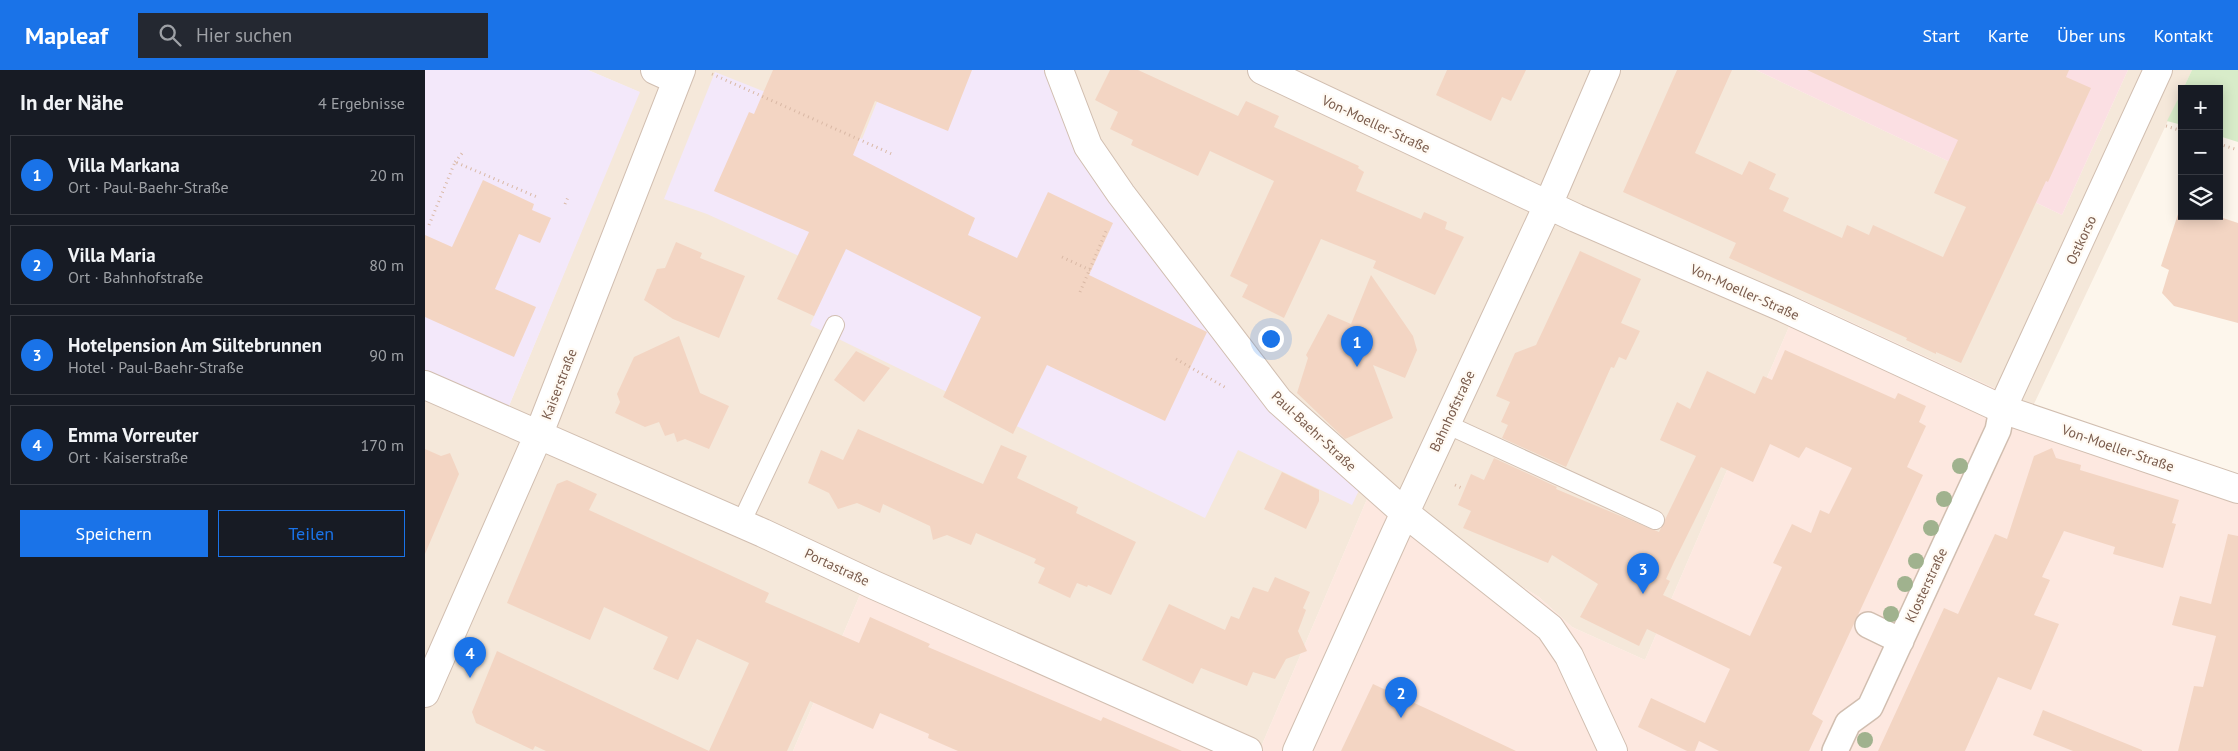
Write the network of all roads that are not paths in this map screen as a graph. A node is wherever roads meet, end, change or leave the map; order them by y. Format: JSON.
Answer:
{"nodes":[{"id":1,"x":1059,"y":70,"type":"edge"},
{"id":2,"x":1262,"y":70,"type":"edge"},
{"id":3,"x":1606,"y":70,"type":"edge"},
{"id":4,"x":2158,"y":70,"type":"edge"},
{"id":5,"x":671,"y":73,"type":"edge"},
{"id":6,"x":1548,"y":205,"type":"junction"},
{"id":7,"x":835,"y":325,"type":"dead end"},
{"id":8,"x":425,"y":385,"type":"edge"},
{"id":9,"x":2002,"y":409,"type":"junction"},
{"id":10,"x":1446,"y":424,"type":"junction"},
{"id":11,"x":539,"y":436,"type":"junction"},
{"id":12,"x":2238,"y":489,"type":"edge"},
{"id":13,"x":1405,"y":513,"type":"junction"},
{"id":14,"x":1655,"y":520,"type":"dead end"},
{"id":15,"x":741,"y":523,"type":"junction"},
{"id":16,"x":1868,"y":625,"type":"dead end"},
{"id":17,"x":1901,"y":641,"type":"junction"},
{"id":18,"x":425,"y":693,"type":"edge"},
{"id":19,"x":1248,"y":751,"type":"edge"},
{"id":20,"x":1297,"y":751,"type":"edge"},
{"id":21,"x":1613,"y":751,"type":"edge"},
{"id":22,"x":1835,"y":751,"type":"edge"}],
"edges":[{"from":1,"to":13,"type":"street","name":"Paul-Baehr-Straße"},
{"from":2,"to":6,"type":"street","name":"Von-Moeller-Straße"},
{"from":3,"to":6,"type":"street","name":"Bahnhofstraße"},
{"from":4,"to":9,"type":"street","name":"Ostkorso"},
{"from":5,"to":11,"type":"street","name":"Kaiserstraße"},
{"from":6,"to":9,"type":"street","name":"Von-Moeller-Straße"},
{"from":6,"to":10,"type":"street","name":"Bahnhofstraße"},
{"from":7,"to":15,"type":"lane"},
{"from":8,"to":11,"type":"street","name":"Portastraße"},
{"from":9,"to":12,"type":"street","name":"Von-Moeller-Straße"},
{"from":9,"to":17,"type":"street","name":"Klosterstraße"},
{"from":10,"to":13,"type":"street","name":"Bahnhofstraße"},
{"from":10,"to":14,"type":"lane"},
{"from":11,"to":15,"type":"street","name":"Portastraße"},
{"from":11,"to":18,"type":"street","name":"Kaiserstraße"},
{"from":13,"to":20,"type":"street","name":"Bahnhofstraße"},
{"from":13,"to":21,"type":"street","name":"Paul-Baehr-Straße"},
{"from":15,"to":19,"type":"street","name":"Portastraße"},
{"from":16,"to":17,"type":"street"},
{"from":17,"to":22,"type":"street","name":"Klosterstraße"}]}
